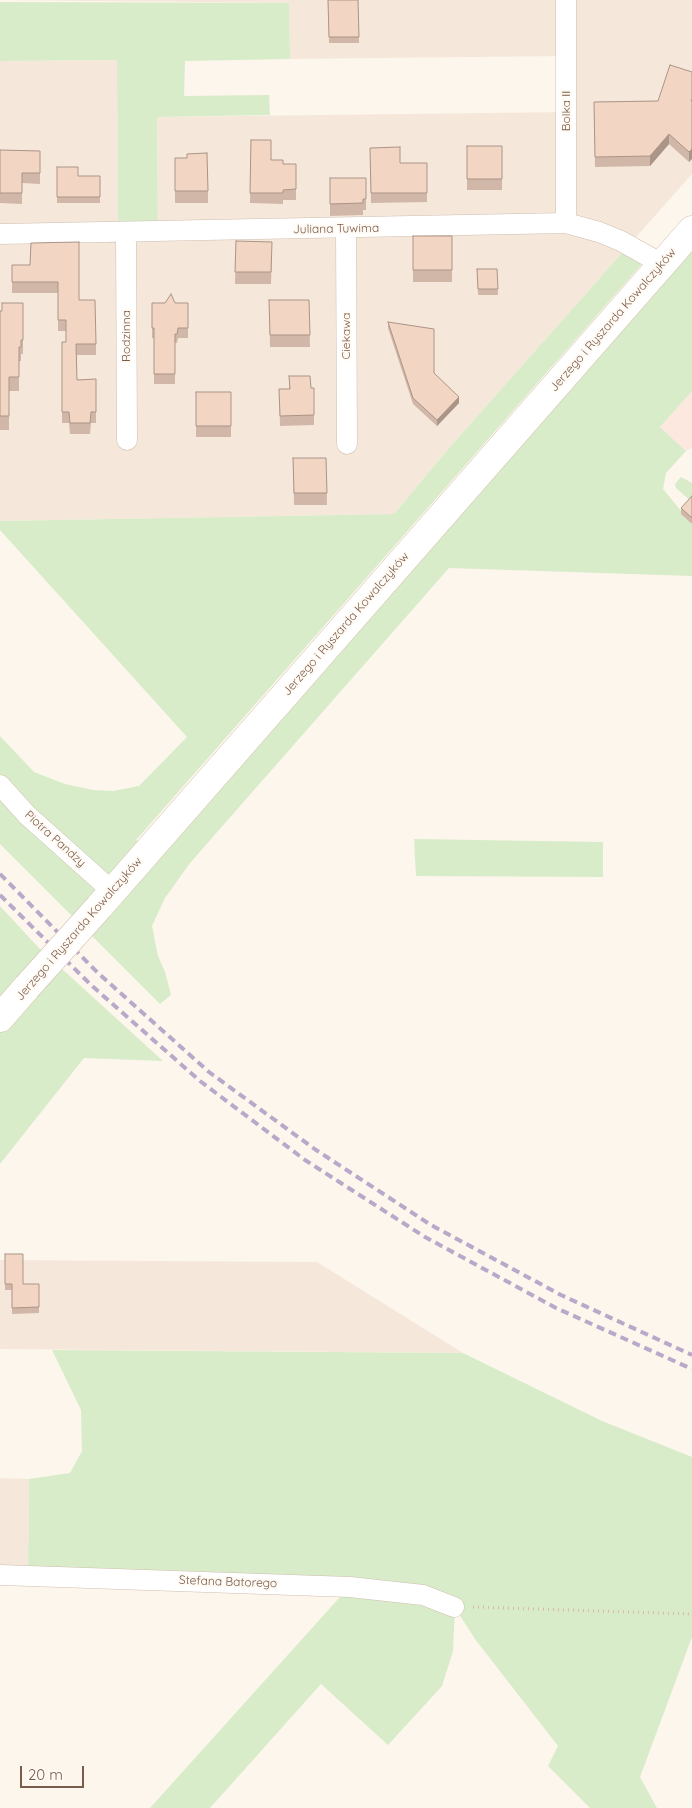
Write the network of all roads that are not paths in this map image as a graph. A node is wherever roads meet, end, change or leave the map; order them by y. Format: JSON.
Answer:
{"nodes":[{"id":1,"x":566,"y":0,"type":"edge"},
{"id":2,"x":566,"y":223,"type":"junction"},
{"id":3,"x":346,"y":228,"type":"junction"},
{"id":4,"x":692,"y":230,"type":"edge"},
{"id":5,"x":126,"y":233,"type":"junction"},
{"id":6,"x":0,"y":234,"type":"edge"},
{"id":7,"x":662,"y":264,"type":"junction"},
{"id":8,"x":127,"y":440,"type":"dead end"},
{"id":9,"x":347,"y":444,"type":"dead end"},
{"id":10,"x":0,"y":785,"type":"edge"},
{"id":11,"x":106,"y":899,"type":"junction"},
{"id":12,"x":0,"y":1018,"type":"edge"},
{"id":13,"x":0,"y":1575,"type":"edge"},
{"id":14,"x":454,"y":1607,"type":"road end"}],
"edges":[{"from":1,"to":2,"type":"street","name":"Bolka II"},
{"from":2,"to":3,"type":"street","name":"Juliana Tuwima"},
{"from":2,"to":7,"type":"street","name":"Juliana Tuwima"},
{"from":3,"to":5,"type":"street","name":"Juliana Tuwima"},
{"from":3,"to":9,"type":"street","name":"Ciekawa"},
{"from":4,"to":7,"type":"main road","name":"Jerzego i Ryszarda Kowalczyków"},
{"from":5,"to":6,"type":"street","name":"Juliana Tuwima"},
{"from":5,"to":8,"type":"street","name":"Rodzinna"},
{"from":7,"to":11,"type":"main road","name":"Jerzego i Ryszarda Kowalczyków"},
{"from":10,"to":11,"type":"street","name":"Piotra Pandzy"},
{"from":11,"to":12,"type":"main road","name":"Jerzego i Ryszarda Kowalczyków","bridge":true},
{"from":13,"to":14,"type":"street","name":"Stefana Batorego"}]}
